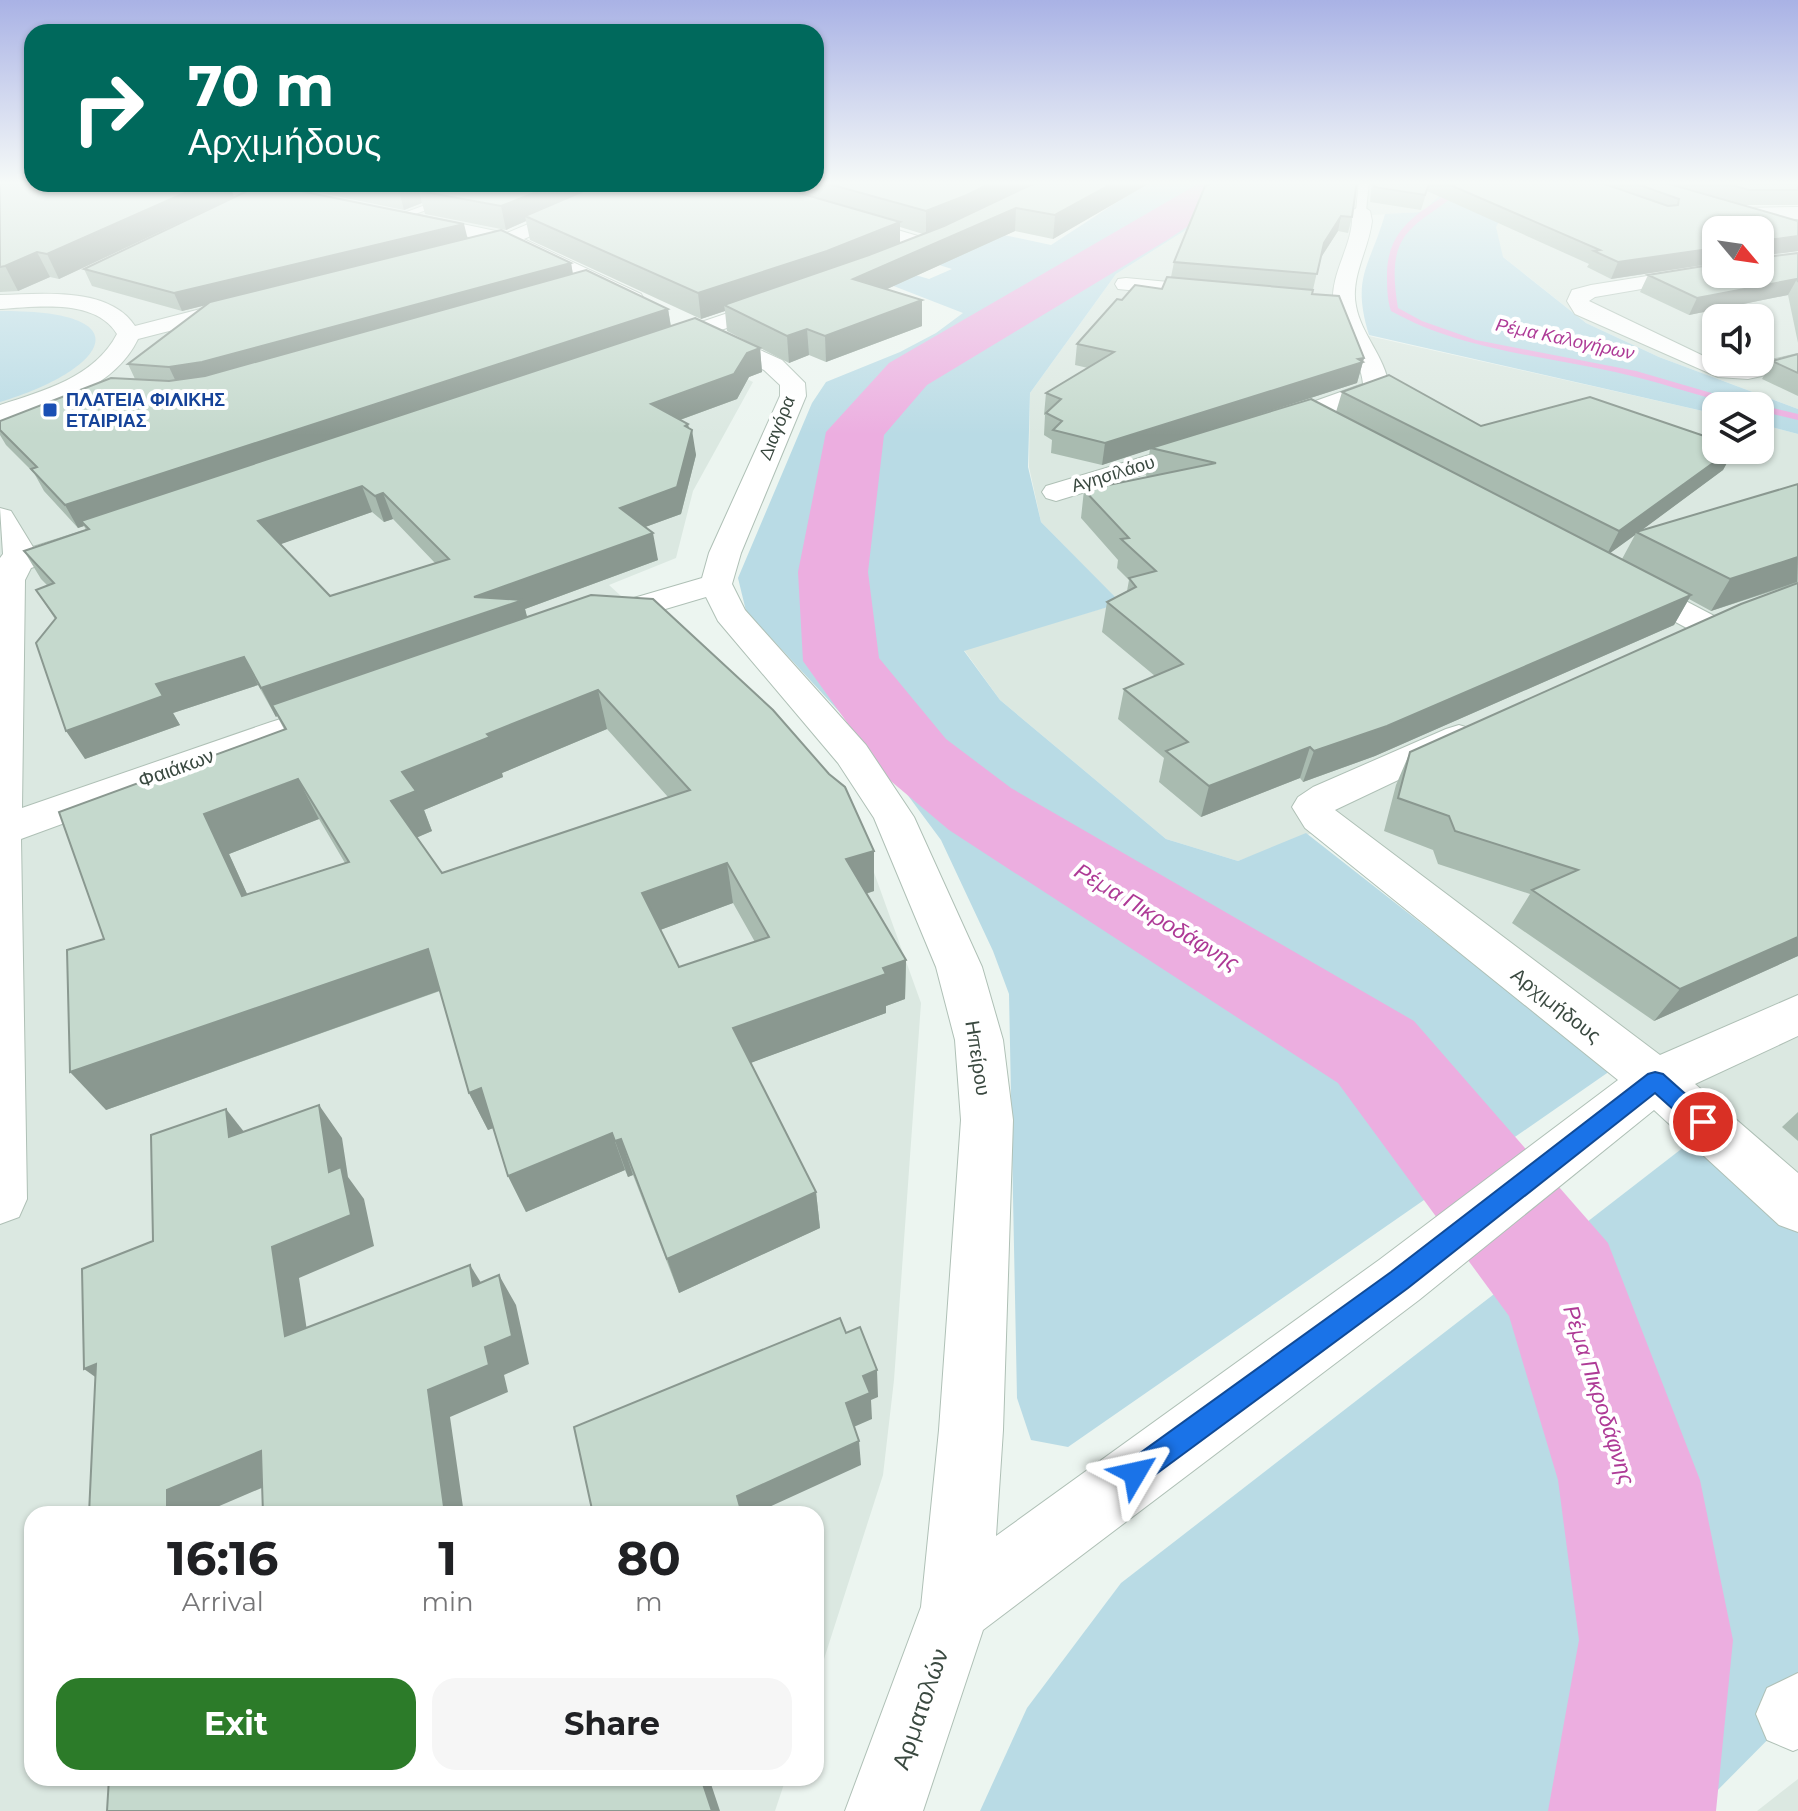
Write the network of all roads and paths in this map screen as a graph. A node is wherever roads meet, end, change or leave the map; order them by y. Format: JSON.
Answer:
{"nodes":[{"id":1,"x":556,"y":266,"type":"edge"},
{"id":2,"x":1351,"y":266,"type":"edge"},
{"id":3,"x":1702,"y":273,"type":"edge"},
{"id":4,"x":81,"y":280,"type":"edge"},
{"id":5,"x":1126,"y":284,"type":"dead end"},
{"id":6,"x":809,"y":292,"type":"edge"},
{"id":7,"x":1250,"y":295,"type":"edge"},
{"id":8,"x":265,"y":300,"type":"edge"},
{"id":9,"x":38,"y":301,"type":"junction"},
{"id":10,"x":0,"y":302,"type":"edge"},
{"id":11,"x":698,"y":331,"type":"junction"},
{"id":12,"x":129,"y":334,"type":"junction"},
{"id":13,"x":638,"y":351,"type":"edge"},
{"id":14,"x":1798,"y":361,"type":"edge"},
{"id":15,"x":67,"y":388,"type":"junction"},
{"id":16,"x":99,"y":390,"type":"edge"},
{"id":17,"x":0,"y":413,"type":"edge"},
{"id":18,"x":1308,"y":414,"type":"junction"},
{"id":19,"x":1336,"y":429,"type":"edge"},
{"id":20,"x":1056,"y":492,"type":"dead end"},
{"id":21,"x":0,"y":517,"type":"edge"},
{"id":22,"x":110,"y":531,"type":"edge"},
{"id":23,"x":10,"y":565,"type":"edge"},
{"id":24,"x":1598,"y":568,"type":"edge"},
{"id":25,"x":716,"y":584,"type":"junction"},
{"id":26,"x":567,"y":630,"type":"edge"},
{"id":27,"x":1666,"y":645,"type":"edge"},
{"id":28,"x":314,"y":720,"type":"edge"},
{"id":29,"x":1496,"y":720,"type":"edge"},
{"id":30,"x":1,"y":831,"type":"edge"},
{"id":31,"x":1798,"y":1014,"type":"edge"},
{"id":32,"x":1655,"y":1080,"type":"junction"},
{"id":33,"x":0,"y":1199,"type":"edge"},
{"id":34,"x":1798,"y":1207,"type":"edge"},
{"id":35,"x":956,"y":1607,"type":"junction"},
{"id":36,"x":884,"y":1811,"type":"edge"}],
"edges":[{"from":1,"to":11,"type":"street","name":"Διαγόρα"},
{"from":2,"to":18,"type":"street","name":"Αγησιλάου"},
{"from":3,"to":14,"type":"street"},
{"from":4,"to":9,"type":"street"},
{"from":5,"to":7,"type":"street"},
{"from":6,"to":11,"type":"street"},
{"from":8,"to":12,"type":"street"},
{"from":9,"to":10,"type":"street"},
{"from":9,"to":12,"type":"street"},
{"from":11,"to":13,"type":"street"},
{"from":11,"to":25,"type":"street","name":"Διαγόρα"},
{"from":12,"to":15,"type":"street"},
{"from":15,"to":16,"type":"lane"},
{"from":15,"to":17,"type":"street"},
{"from":18,"to":19,"type":"street"},
{"from":18,"to":20,"type":"street","name":"Αγησιλάου"},
{"from":21,"to":23,"type":"street"},
{"from":22,"to":23,"type":"street"},
{"from":23,"to":30,"type":"street"},
{"from":24,"to":27,"type":"street"},
{"from":25,"to":26,"type":"street"},
{"from":25,"to":35,"type":"street","name":"Ηπείρου"},
{"from":28,"to":30,"type":"street","name":"Φαιάκων"},
{"from":29,"to":32,"type":"street","name":"Αρχιμήδους"},
{"from":30,"to":33,"type":"street"},
{"from":31,"to":32,"type":"street"},
{"from":32,"to":34,"type":"street","name":"Αρχιμήδους"},
{"from":32,"to":35,"type":"street"},
{"from":35,"to":36,"type":"street","name":"Αρματολών"}]}
